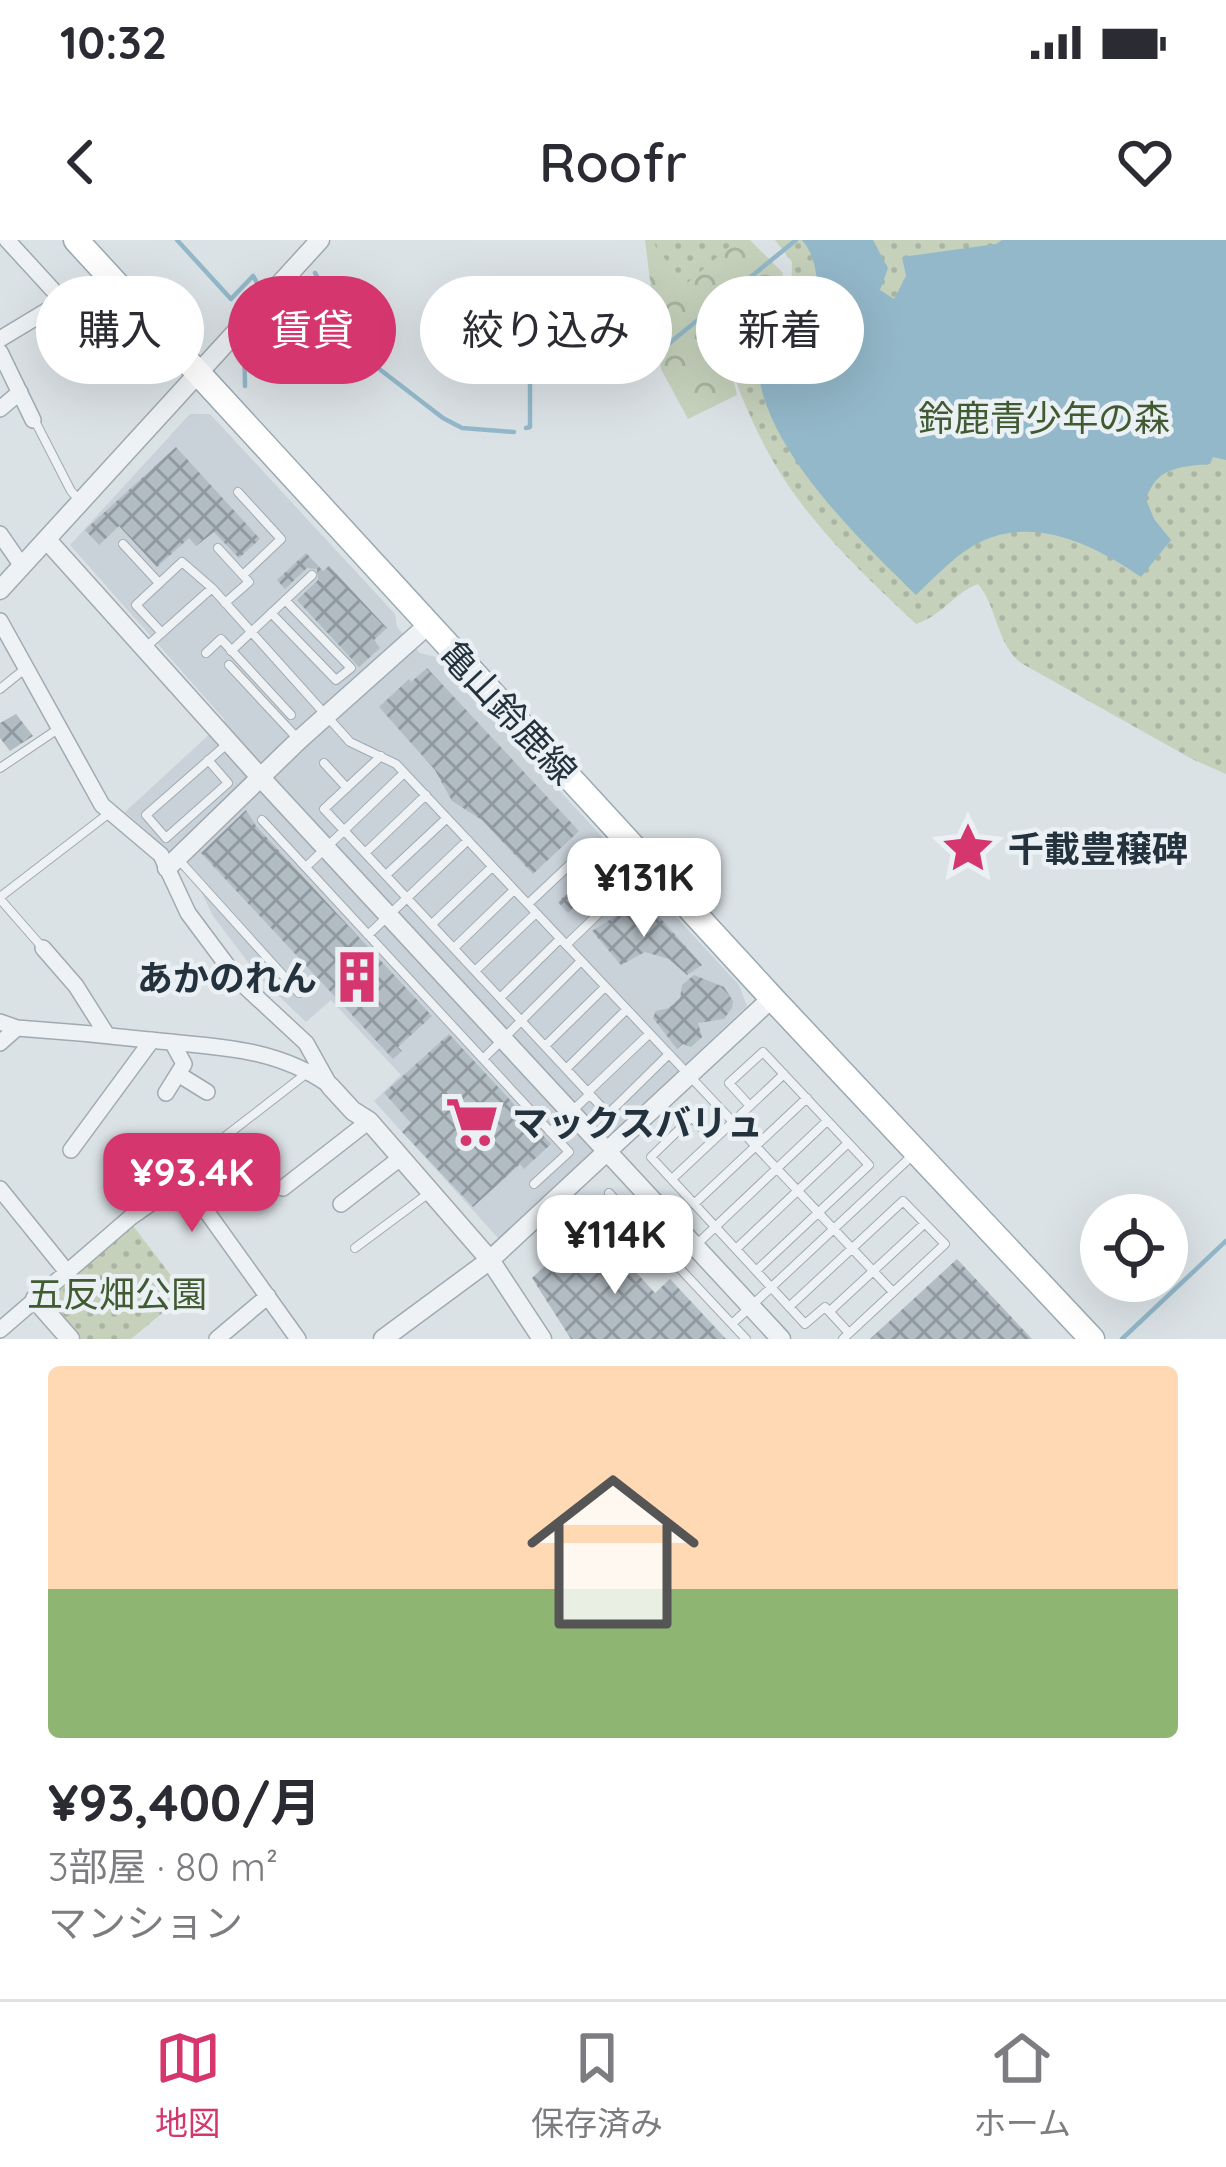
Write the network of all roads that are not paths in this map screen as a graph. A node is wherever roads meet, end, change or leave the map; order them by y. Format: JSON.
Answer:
{"nodes":[{"id":1,"x":7,"y":240,"type":"edge"},
{"id":2,"x":76,"y":240,"type":"edge"},
{"id":3,"x":312,"y":243,"type":"edge"},
{"id":4,"x":110,"y":276,"type":"edge"},
{"id":5,"x":0,"y":339,"type":"edge"},
{"id":6,"x":0,"y":352,"type":"edge"},
{"id":7,"x":204,"y":365,"type":"edge"},
{"id":8,"x":204,"y":376,"type":"edge"},
{"id":9,"x":187,"y":384,"type":"edge"},
{"id":10,"x":20,"y":392,"type":"junction"},
{"id":11,"x":0,"y":409,"type":"edge"},
{"id":12,"x":33,"y":420,"type":"joint"},
{"id":13,"x":238,"y":492,"type":"dead end"},
{"id":14,"x":82,"y":502,"type":"junction"},
{"id":15,"x":0,"y":534,"type":"edge"},
{"id":16,"x":47,"y":541,"type":"junction"},
{"id":17,"x":122,"y":544,"type":"dead end"},
{"id":18,"x":218,"y":548,"type":"dead end"},
{"id":19,"x":22,"y":566,"type":"junction"},
{"id":20,"x":243,"y":575,"type":"junction"},
{"id":21,"x":312,"y":575,"type":"dead end"},
{"id":22,"x":159,"y":584,"type":"junction"},
{"id":23,"x":212,"y":588,"type":"junction"},
{"id":24,"x":0,"y":590,"type":"edge"},
{"id":25,"x":285,"y":600,"type":"junction"},
{"id":26,"x":225,"y":603,"type":"junction"},
{"id":27,"x":271,"y":613,"type":"junction"},
{"id":28,"x":0,"y":621,"type":"edge"},
{"id":29,"x":429,"y":624,"type":"junction"},
{"id":30,"x":251,"y":632,"type":"junction"},
{"id":31,"x":162,"y":633,"type":"junction"},
{"id":32,"x":145,"y":649,"type":"junction"},
{"id":33,"x":231,"y":651,"type":"junction"},
{"id":34,"x":206,"y":653,"type":"dead end"},
{"id":35,"x":229,"y":665,"type":"dead end"},
{"id":36,"x":26,"y":668,"type":"junction"},
{"id":37,"x":0,"y":689,"type":"edge"},
{"id":38,"x":328,"y":714,"type":"junction"},
{"id":39,"x":291,"y":715,"type":"dead end"},
{"id":40,"x":60,"y":728,"type":"junction"},
{"id":41,"x":229,"y":738,"type":"junction"},
{"id":42,"x":299,"y":740,"type":"junction"},
{"id":43,"x":381,"y":756,"type":"junction"},
{"id":44,"x":208,"y":760,"type":"junction"},
{"id":45,"x":323,"y":763,"type":"dead end"},
{"id":46,"x":0,"y":769,"type":"edge"},
{"id":47,"x":405,"y":773,"type":"junction"},
{"id":48,"x":260,"y":778,"type":"junction"},
{"id":49,"x":347,"y":788,"type":"junction"},
{"id":50,"x":426,"y":795,"type":"junction"},
{"id":51,"x":200,"y":808,"type":"junction"},
{"id":52,"x":109,"y":813,"type":"junction"},
{"id":53,"x":447,"y":818,"type":"junction"},
{"id":54,"x":262,"y":820,"type":"dead end"},
{"id":55,"x":215,"y":823,"type":"junction"},
{"id":56,"x":344,"y":830,"type":"junction"},
{"id":57,"x":468,"y":840,"type":"junction"},
{"id":58,"x":326,"y":848,"type":"junction"},
{"id":59,"x":365,"y":853,"type":"junction"},
{"id":60,"x":172,"y":863,"type":"junction"},
{"id":61,"x":492,"y":866,"type":"junction"},
{"id":62,"x":306,"y":867,"type":"junction"},
{"id":63,"x":386,"y":875,"type":"junction"},
{"id":64,"x":514,"y":890,"type":"junction"},
{"id":65,"x":0,"y":898,"type":"edge"},
{"id":66,"x":407,"y":898,"type":"junction"},
{"id":67,"x":528,"y":904,"type":"junction"},
{"id":68,"x":536,"y":913,"type":"junction"},
{"id":69,"x":388,"y":916,"type":"junction"},
{"id":70,"x":432,"y":924,"type":"junction"},
{"id":71,"x":368,"y":935,"type":"junction"},
{"id":72,"x":563,"y":942,"type":"junction"},
{"id":73,"x":43,"y":948,"type":"joint"},
{"id":74,"x":454,"y":948,"type":"junction"},
{"id":75,"x":581,"y":962,"type":"junction"},
{"id":76,"x":475,"y":971,"type":"junction"},
{"id":77,"x":605,"y":987,"type":"junction"},
{"id":78,"x":299,"y":993,"type":"dead end"},
{"id":79,"x":500,"y":998,"type":"junction"},
{"id":80,"x":772,"y":998,"type":"junction"},
{"id":81,"x":626,"y":1010,"type":"junction"},
{"id":82,"x":521,"y":1021,"type":"junction"},
{"id":83,"x":8,"y":1025,"type":"edge"},
{"id":84,"x":649,"y":1034,"type":"junction"},
{"id":85,"x":107,"y":1035,"type":"junction"},
{"id":86,"x":503,"y":1039,"type":"junction"},
{"id":87,"x":152,"y":1040,"type":"junction"},
{"id":88,"x":172,"y":1042,"type":"junction"},
{"id":89,"x":0,"y":1043,"type":"edge"},
{"id":90,"x":545,"y":1046,"type":"junction"},
{"id":91,"x":668,"y":1055,"type":"junction"},
{"id":92,"x":483,"y":1059,"type":"junction"},
{"id":93,"x":566,"y":1069,"type":"junction"},
{"id":94,"x":310,"y":1071,"type":"junction"},
{"id":95,"x":689,"y":1072,"type":"junction"},
{"id":96,"x":178,"y":1074,"type":"junction"},
{"id":97,"x":784,"y":1074,"type":"junction"},
{"id":98,"x":330,"y":1085,"type":"junction"},
{"id":99,"x":166,"y":1093,"type":"dead end"},
{"id":100,"x":207,"y":1093,"type":"dead end"},
{"id":101,"x":589,"y":1093,"type":"junction"},
{"id":102,"x":807,"y":1098,"type":"junction"},
{"id":103,"x":750,"y":1106,"type":"junction"},
{"id":104,"x":570,"y":1112,"type":"junction"},
{"id":105,"x":827,"y":1120,"type":"junction"},
{"id":106,"x":369,"y":1121,"type":"junction"},
{"id":107,"x":734,"y":1121,"type":"junction"},
{"id":108,"x":550,"y":1132,"type":"junction"},
{"id":109,"x":713,"y":1141,"type":"junction"},
{"id":110,"x":218,"y":1142,"type":"dead end"},
{"id":111,"x":848,"y":1143,"type":"junction"},
{"id":112,"x":757,"y":1145,"type":"junction"},
{"id":113,"x":71,"y":1150,"type":"dead end"},
{"id":114,"x":606,"y":1151,"type":"junction"},
{"id":115,"x":916,"y":1152,"type":"junction"},
{"id":116,"x":399,"y":1159,"type":"junction"},
{"id":117,"x":777,"y":1167,"type":"junction"},
{"id":118,"x":672,"y":1179,"type":"junction"},
{"id":119,"x":534,"y":1184,"type":"dead end"},
{"id":120,"x":283,"y":1188,"type":"dead end"},
{"id":121,"x":799,"y":1190,"type":"junction"},
{"id":122,"x":609,"y":1192,"type":"dead end"},
{"id":123,"x":429,"y":1193,"type":"junction"},
{"id":124,"x":3,"y":1202,"type":"edge"},
{"id":125,"x":340,"y":1204,"type":"dead end"},
{"id":126,"x":694,"y":1204,"type":"junction"},
{"id":127,"x":819,"y":1212,"type":"junction"},
{"id":128,"x":924,"y":1224,"type":"junction"},
{"id":129,"x":715,"y":1226,"type":"junction"},
{"id":130,"x":834,"y":1228,"type":"junction"},
{"id":131,"x":695,"y":1245,"type":"junction"},
{"id":132,"x":355,"y":1248,"type":"dead end"},
{"id":133,"x":853,"y":1248,"type":"junction"},
{"id":134,"x":736,"y":1249,"type":"junction"},
{"id":135,"x":490,"y":1260,"type":"junction"},
{"id":136,"x":676,"y":1264,"type":"junction"},
{"id":137,"x":873,"y":1270,"type":"junction"},
{"id":138,"x":756,"y":1271,"type":"junction"},
{"id":139,"x":67,"y":1272,"type":"junction"},
{"id":140,"x":771,"y":1287,"type":"junction"},
{"id":141,"x":893,"y":1292,"type":"junction"},
{"id":142,"x":268,"y":1296,"type":"junction"},
{"id":143,"x":35,"y":1299,"type":"junction"},
{"id":144,"x":750,"y":1306,"type":"junction"},
{"id":145,"x":789,"y":1307,"type":"junction"},
{"id":146,"x":830,"y":1311,"type":"junction"},
{"id":147,"x":732,"y":1324,"type":"junction"},
{"id":148,"x":0,"y":1330,"type":"edge"},
{"id":149,"x":396,"y":1335,"type":"edge"},
{"id":150,"x":846,"y":1336,"type":"edge"},
{"id":151,"x":70,"y":1339,"type":"edge"},
{"id":152,"x":217,"y":1339,"type":"edge"},
{"id":153,"x":298,"y":1339,"type":"edge"},
{"id":154,"x":542,"y":1339,"type":"edge"},
{"id":155,"x":746,"y":1339,"type":"edge"},
{"id":156,"x":781,"y":1339,"type":"edge"},
{"id":157,"x":1092,"y":1339,"type":"edge"}],
"edges":[{"from":1,"to":5,"type":"street"},
{"from":2,"to":4,"type":"main road","name":"亀山鈴鹿線"},
{"from":3,"to":7,"type":"street"},
{"from":6,"to":10,"type":"street"},
{"from":8,"to":29,"type":"main road","name":"亀山鈴鹿線"},
{"from":9,"to":14,"type":"street"},
{"from":10,"to":11,"type":"street"},
{"from":10,"to":12,"type":"street"},
{"from":12,"to":14,"type":"lane"},
{"from":13,"to":20,"type":"lane"},
{"from":14,"to":16,"type":"street"},
{"from":15,"to":19,"type":"street"},
{"from":16,"to":19,"type":"street"},
{"from":16,"to":32,"type":"street"},
{"from":17,"to":22,"type":"lane"},
{"from":18,"to":20,"type":"lane"},
{"from":19,"to":24,"type":"street"},
{"from":20,"to":26,"type":"lane"},
{"from":21,"to":25,"type":"lane"},
{"from":22,"to":23,"type":"lane"},
{"from":22,"to":31,"type":"lane"},
{"from":23,"to":26,"type":"lane"},
{"from":23,"to":31,"type":"lane"},
{"from":25,"to":27,"type":"lane"},
{"from":25,"to":27,"type":"lane"},
{"from":26,"to":30,"type":"lane"},
{"from":27,"to":30,"type":"lane"},
{"from":28,"to":36,"type":"street"},
{"from":29,"to":38,"type":"street"},
{"from":29,"to":80,"type":"main road","name":"亀山鈴鹿線"},
{"from":30,"to":33,"type":"lane"},
{"from":30,"to":38,"type":"lane"},
{"from":31,"to":32,"type":"lane"},
{"from":32,"to":41,"type":"street"},
{"from":33,"to":34,"type":"lane"},
{"from":33,"to":39,"type":"lane"},
{"from":35,"to":42,"type":"lane"},
{"from":36,"to":37,"type":"lane"},
{"from":36,"to":40,"type":"street"},
{"from":38,"to":42,"type":"street"},
{"from":38,"to":43,"type":"lane"},
{"from":40,"to":46,"type":"lane"},
{"from":40,"to":52,"type":"street"},
{"from":41,"to":44,"type":"lane"},
{"from":41,"to":48,"type":"street"},
{"from":42,"to":48,"type":"street"},
{"from":43,"to":47,"type":"lane"},
{"from":43,"to":49,"type":"lane"},
{"from":44,"to":51,"type":"lane"},
{"from":44,"to":51,"type":"lane"},
{"from":45,"to":49,"type":"lane"},
{"from":47,"to":50,"type":"lane"},
{"from":47,"to":56,"type":"lane"},
{"from":48,"to":55,"type":"street"},
{"from":48,"to":58,"type":"street"},
{"from":49,"to":56,"type":"lane"},
{"from":50,"to":53,"type":"lane"},
{"from":50,"to":59,"type":"lane"},
{"from":51,"to":55,"type":"lane"},
{"from":52,"to":60,"type":"street"},
{"from":52,"to":65,"type":"lane"},
{"from":53,"to":57,"type":"lane"},
{"from":53,"to":63,"type":"lane"},
{"from":54,"to":62,"type":"lane"},
{"from":55,"to":60,"type":"street"},
{"from":56,"to":58,"type":"lane"},
{"from":56,"to":59,"type":"lane"},
{"from":57,"to":61,"type":"lane"},
{"from":57,"to":66,"type":"lane"},
{"from":58,"to":62,"type":"lane"},
{"from":58,"to":69,"type":"street"},
{"from":59,"to":63,"type":"lane"},
{"from":60,"to":78,"type":"lane"},
{"from":60,"to":98,"type":"street"},
{"from":61,"to":64,"type":"lane"},
{"from":61,"to":70,"type":"lane"},
{"from":62,"to":71,"type":"lane"},
{"from":63,"to":66,"type":"lane"},
{"from":64,"to":67,"type":"lane"},
{"from":64,"to":74,"type":"lane"},
{"from":65,"to":73,"type":"lane"},
{"from":66,"to":69,"type":"lane"},
{"from":66,"to":70,"type":"lane"},
{"from":67,"to":68,"type":"lane"},
{"from":67,"to":72,"type":"lane"},
{"from":68,"to":72,"type":"lane"},
{"from":68,"to":76,"type":"lane"},
{"from":69,"to":71,"type":"lane"},
{"from":69,"to":86,"type":"street"},
{"from":70,"to":74,"type":"lane"},
{"from":71,"to":92,"type":"lane"},
{"from":72,"to":75,"type":"lane"},
{"from":72,"to":79,"type":"lane"},
{"from":73,"to":85,"type":"street"},
{"from":74,"to":76,"type":"lane"},
{"from":75,"to":77,"type":"lane"},
{"from":75,"to":82,"type":"lane"},
{"from":76,"to":79,"type":"lane"},
{"from":77,"to":81,"type":"lane"},
{"from":77,"to":90,"type":"lane"},
{"from":79,"to":82,"type":"lane"},
{"from":80,"to":95,"type":"street"},
{"from":80,"to":115,"type":"main road","name":"亀山鈴鹿線"},
{"from":81,"to":84,"type":"lane"},
{"from":81,"to":93,"type":"lane"},
{"from":82,"to":86,"type":"lane"},
{"from":82,"to":90,"type":"lane"},
{"from":83,"to":85,"type":"street"},
{"from":83,"to":89,"type":"street"},
{"from":84,"to":91,"type":"lane"},
{"from":84,"to":101,"type":"lane"},
{"from":85,"to":87,"type":"street"},
{"from":86,"to":92,"type":"lane"},
{"from":86,"to":104,"type":"street"},
{"from":87,"to":88,"type":"street"},
{"from":87,"to":113,"type":"street"},
{"from":88,"to":94,"type":"street"},
{"from":88,"to":96,"type":"street"},
{"from":90,"to":93,"type":"lane"},
{"from":91,"to":95,"type":"lane"},
{"from":91,"to":101,"type":"lane"},
{"from":92,"to":108,"type":"lane"},
{"from":93,"to":101,"type":"lane"},
{"from":94,"to":98,"type":"street"},
{"from":94,"to":110,"type":"lane"},
{"from":95,"to":107,"type":"lane"},
{"from":95,"to":114,"type":"street"},
{"from":96,"to":99,"type":"street"},
{"from":96,"to":100,"type":"street"},
{"from":97,"to":102,"type":"lane"},
{"from":97,"to":103,"type":"lane"},
{"from":97,"to":103,"type":"lane"},
{"from":98,"to":106,"type":"street"},
{"from":101,"to":104,"type":"lane"},
{"from":102,"to":105,"type":"lane"},
{"from":102,"to":112,"type":"lane"},
{"from":103,"to":107,"type":"lane"},
{"from":104,"to":108,"type":"lane"},
{"from":104,"to":114,"type":"street"},
{"from":105,"to":111,"type":"lane"},
{"from":105,"to":117,"type":"lane"},
{"from":106,"to":116,"type":"street"},
{"from":106,"to":120,"type":"street"},
{"from":107,"to":109,"type":"lane"},
{"from":107,"to":112,"type":"lane"},
{"from":108,"to":119,"type":"lane"},
{"from":109,"to":118,"type":"lane"},
{"from":109,"to":118,"type":"lane"},
{"from":111,"to":121,"type":"lane"},
{"from":111,"to":127,"type":"lane"},
{"from":112,"to":117,"type":"lane"},
{"from":112,"to":126,"type":"lane"},
{"from":114,"to":131,"type":"street"},
{"from":114,"to":135,"type":"street"},
{"from":115,"to":130,"type":"lane"},
{"from":115,"to":157,"type":"main road","name":"亀山鈴鹿線"},
{"from":116,"to":123,"type":"street"},
{"from":116,"to":125,"type":"street"},
{"from":117,"to":121,"type":"lane"},
{"from":117,"to":129,"type":"lane"},
{"from":118,"to":126,"type":"lane"},
{"from":121,"to":127,"type":"lane"},
{"from":121,"to":134,"type":"lane"},
{"from":122,"to":136,"type":"lane"},
{"from":123,"to":132,"type":"lane"},
{"from":123,"to":135,"type":"street"},
{"from":124,"to":139,"type":"street"},
{"from":126,"to":129,"type":"lane"},
{"from":127,"to":130,"type":"lane"},
{"from":127,"to":138,"type":"lane"},
{"from":128,"to":133,"type":"lane"},
{"from":128,"to":137,"type":"lane"},
{"from":128,"to":141,"type":"lane"},
{"from":129,"to":131,"type":"lane"},
{"from":129,"to":134,"type":"lane"},
{"from":130,"to":133,"type":"lane"},
{"from":130,"to":140,"type":"lane"},
{"from":131,"to":136,"type":"lane"},
{"from":131,"to":144,"type":"street"},
{"from":133,"to":137,"type":"lane"},
{"from":133,"to":145,"type":"lane"},
{"from":134,"to":138,"type":"lane"},
{"from":135,"to":149,"type":"street"},
{"from":135,"to":154,"type":"street"},
{"from":136,"to":147,"type":"lane"},
{"from":137,"to":141,"type":"lane"},
{"from":137,"to":146,"type":"lane"},
{"from":138,"to":140,"type":"lane"},
{"from":139,"to":142,"type":"street"},
{"from":139,"to":143,"type":"street"},
{"from":140,"to":144,"type":"lane"},
{"from":140,"to":145,"type":"lane"},
{"from":141,"to":150,"type":"lane"},
{"from":142,"to":152,"type":"street"},
{"from":142,"to":153,"type":"street"},
{"from":143,"to":148,"type":"street"},
{"from":143,"to":151,"type":"street"},
{"from":144,"to":147,"type":"lane"},
{"from":144,"to":156,"type":"street"},
{"from":145,"to":146,"type":"lane"},
{"from":146,"to":150,"type":"lane"},
{"from":147,"to":155,"type":"lane"}]}
